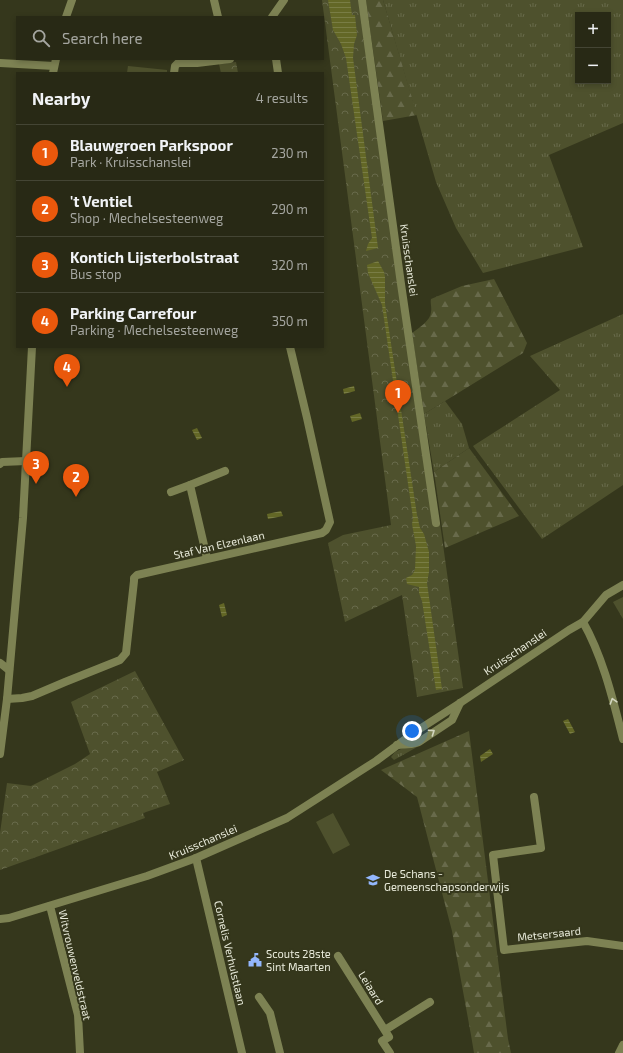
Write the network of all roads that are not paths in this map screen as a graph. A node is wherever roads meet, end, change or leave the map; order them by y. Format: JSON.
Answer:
{"nodes":[{"id":1,"x":72,"y":0,"type":"edge"},
{"id":2,"x":214,"y":0,"type":"edge"},
{"id":3,"x":284,"y":0,"type":"edge"},
{"id":4,"x":362,"y":0,"type":"edge"},
{"id":5,"x":66,"y":16,"type":"edge"},
{"id":6,"x":218,"y":16,"type":"edge"},
{"id":7,"x":273,"y":16,"type":"edge"},
{"id":8,"x":220,"y":60,"type":"edge"},
{"id":9,"x":276,"y":60,"type":"edge"},
{"id":10,"x":0,"y":63,"type":"edge"},
{"id":11,"x":54,"y":66,"type":"edge"},
{"id":12,"x":174,"y":72,"type":"edge"},
{"id":13,"x":278,"y":72,"type":"edge"},
{"id":14,"x":32,"y":348,"type":"edge"},
{"id":15,"x":290,"y":348,"type":"edge"},
{"id":16,"x":26,"y":461,"type":"junction"},
{"id":17,"x":0,"y":464,"type":"edge"},
{"id":18,"x":225,"y":471,"type":"dead end"},
{"id":19,"x":190,"y":486,"type":"junction"},
{"id":20,"x":171,"y":492,"type":"dead end"},
{"id":21,"x":436,"y":522,"type":"dead end"},
{"id":22,"x":207,"y":558,"type":"junction"},
{"id":23,"x":623,"y":585,"type":"edge"},
{"id":24,"x":583,"y":622,"type":"junction"},
{"id":25,"x":0,"y":662,"type":"edge"},
{"id":26,"x":9,"y":670,"type":"junction"},
{"id":27,"x":7,"y":699,"type":"junction"},
{"id":28,"x":623,"y":739,"type":"edge"},
{"id":29,"x":0,"y":754,"type":"edge"},
{"id":30,"x":534,"y":797,"type":"dead end"},
{"id":31,"x":196,"y":858,"type":"junction"},
{"id":32,"x":50,"y":906,"type":"junction"},
{"id":33,"x":0,"y":919,"type":"edge"},
{"id":34,"x":623,"y":946,"type":"edge"},
{"id":35,"x":338,"y":956,"type":"dead end"},
{"id":36,"x":259,"y":997,"type":"dead end"},
{"id":37,"x":430,"y":1002,"type":"dead end"},
{"id":38,"x":385,"y":1030,"type":"junction"},
{"id":39,"x":623,"y":1045,"type":"edge"},
{"id":40,"x":80,"y":1053,"type":"edge"},
{"id":41,"x":242,"y":1053,"type":"edge"},
{"id":42,"x":279,"y":1053,"type":"edge"},
{"id":43,"x":390,"y":1053,"type":"edge"},
{"id":44,"x":619,"y":1053,"type":"edge"}],
"edges":[{"from":1,"to":5,"type":"street"},
{"from":2,"to":6,"type":"street"},
{"from":3,"to":7,"type":"street"},
{"from":4,"to":21,"type":"street","name":"Kruisschanslei"},
{"from":8,"to":12,"type":"street"},
{"from":9,"to":13,"type":"street"},
{"from":10,"to":11,"type":"street"},
{"from":14,"to":16,"type":"street"},
{"from":15,"to":22,"type":"street","name":"Staf Van Elzenlaan"},
{"from":16,"to":17,"type":"street"},
{"from":16,"to":26,"type":"street"},
{"from":18,"to":19,"type":"street"},
{"from":19,"to":20,"type":"street"},
{"from":19,"to":22,"type":"street"},
{"from":22,"to":27,"type":"street","name":"Staf Van Elzenlaan"},
{"from":23,"to":24,"type":"street","name":"Kruisschanslei"},
{"from":28,"to":24,"type":"street","one_way":true},
{"from":24,"to":31,"type":"street","name":"Kruisschanslei"},
{"from":25,"to":26,"type":"street"},
{"from":26,"to":27,"type":"street"},
{"from":27,"to":29,"type":"street"},
{"from":30,"to":34,"type":"street","name":"Metsersaard"},
{"from":31,"to":32,"type":"street","name":"Kruisschanslei"},
{"from":31,"to":41,"type":"street","name":"Cornelis Verhulstlaan"},
{"from":32,"to":33,"type":"street","name":"Kruisschanslei"},
{"from":32,"to":40,"type":"street","name":"Witvrouwenveldstraat"},
{"from":35,"to":38,"type":"street","name":"Leiaard"},
{"from":36,"to":42,"type":"street","name":"Cornelis Verhulstlaan"},
{"from":37,"to":38,"type":"street"},
{"from":38,"to":43,"type":"street"},
{"from":39,"to":44,"type":"street"}]}
